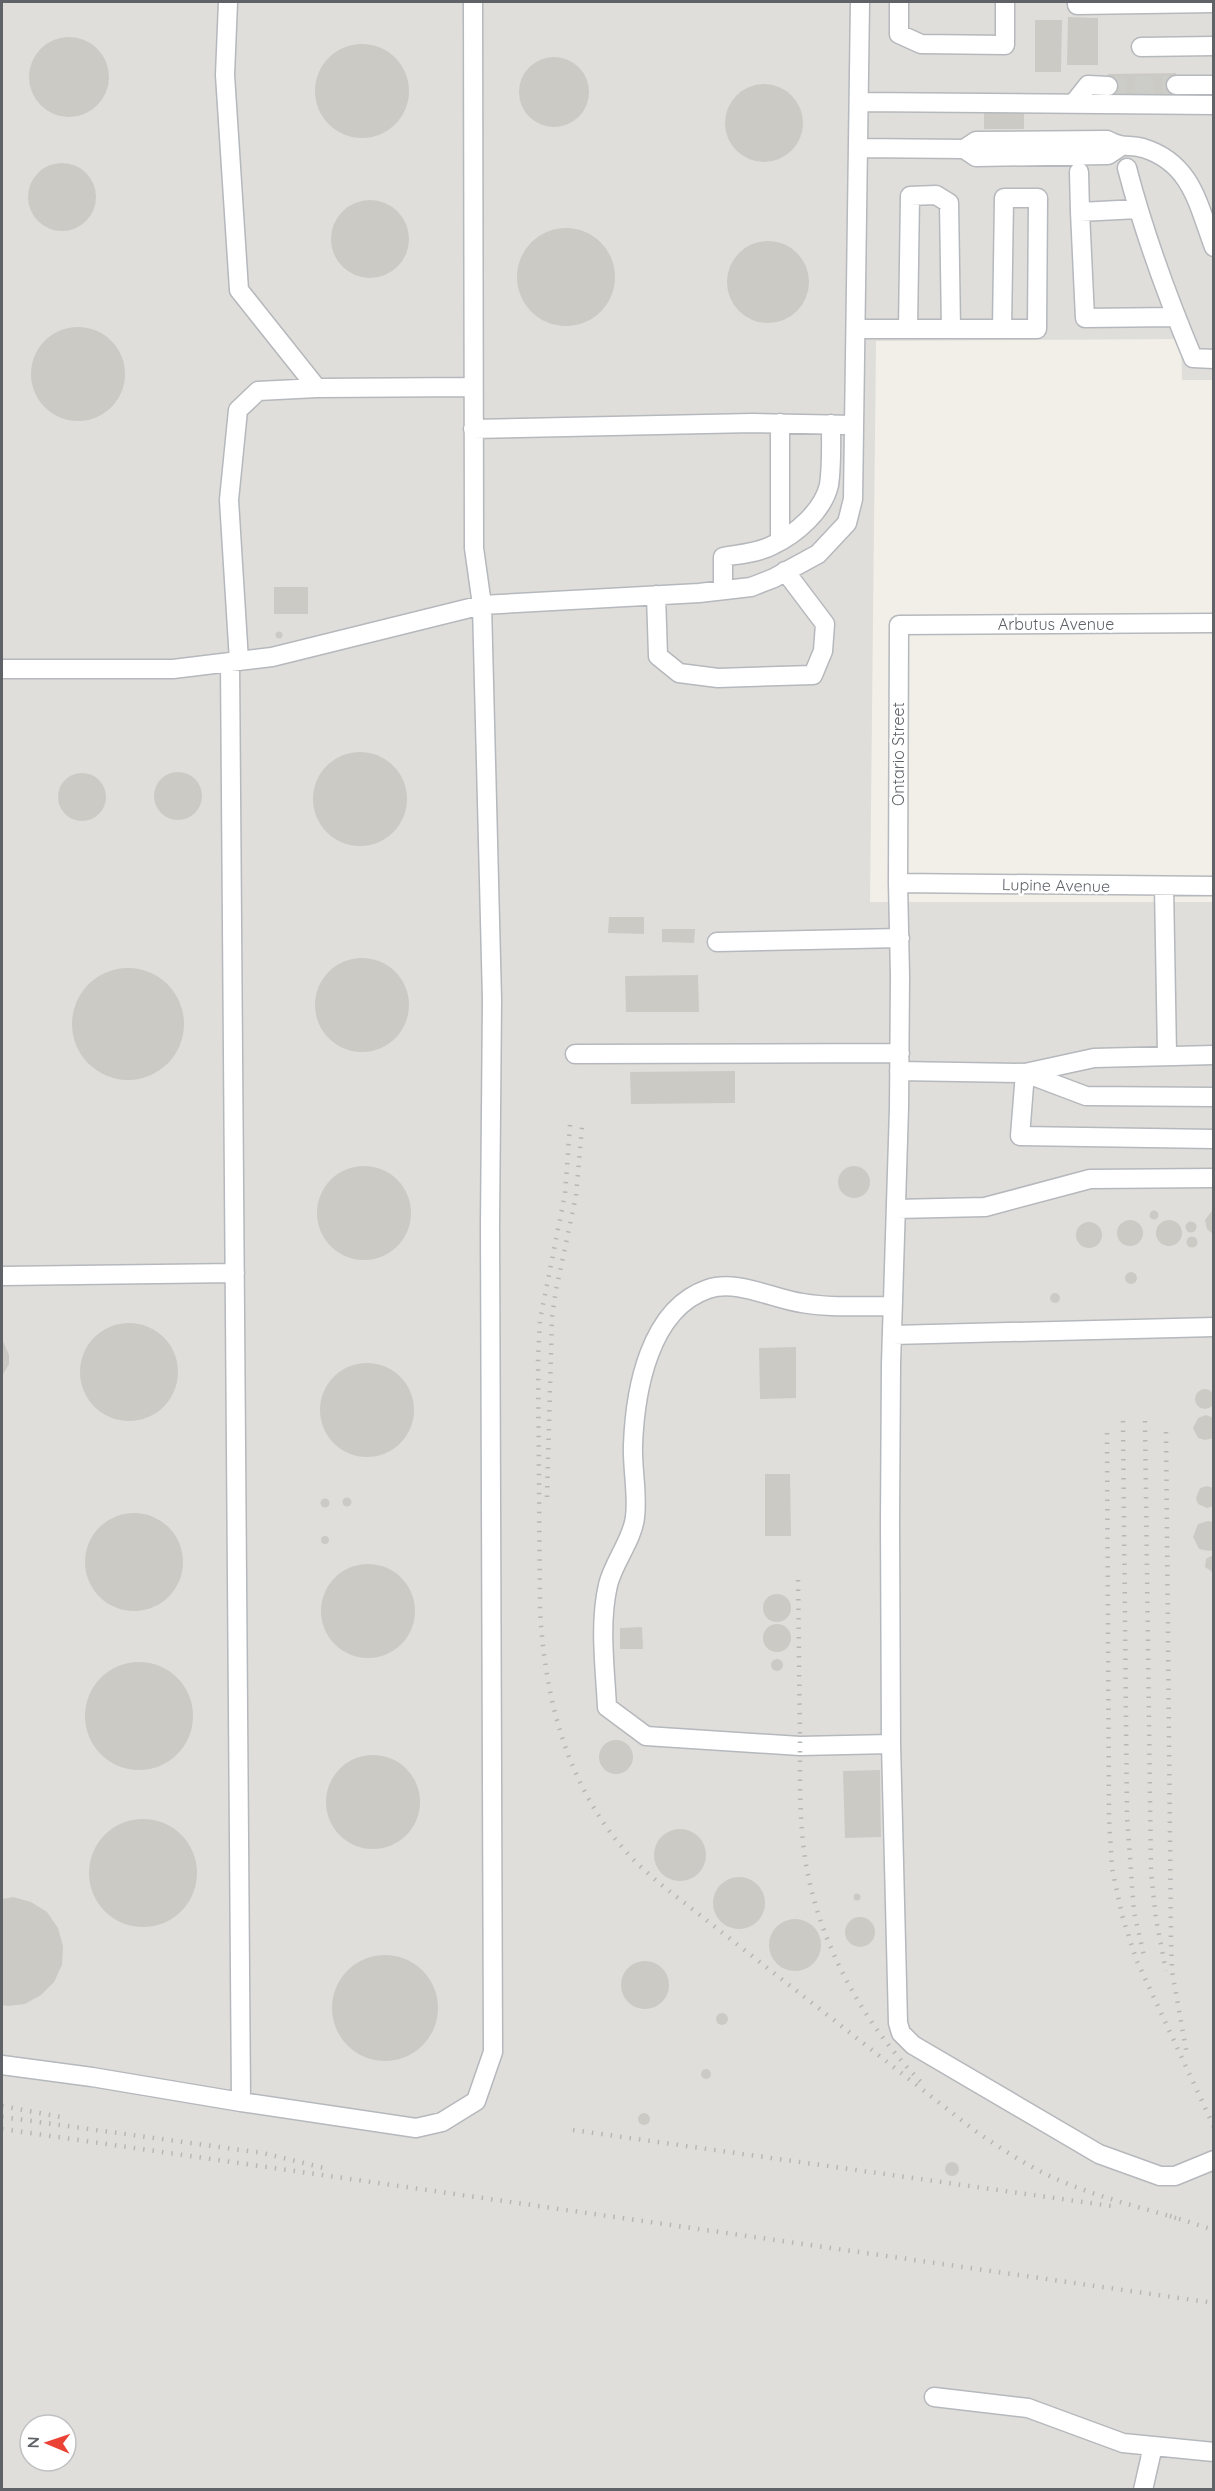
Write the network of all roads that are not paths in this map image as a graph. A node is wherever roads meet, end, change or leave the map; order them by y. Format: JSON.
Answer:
{"nodes":[{"id":1,"x":228,"y":2,"type":"edge"},
{"id":2,"x":473,"y":2,"type":"edge"},
{"id":3,"x":860,"y":2,"type":"edge"},
{"id":4,"x":899,"y":2,"type":"edge"},
{"id":5,"x":1005,"y":2,"type":"edge"},
{"id":6,"x":1077,"y":2,"type":"edge"},
{"id":7,"x":1137,"y":3,"type":"edge"},
{"id":8,"x":1190,"y":3,"type":"edge"},
{"id":9,"x":1214,"y":3,"type":"edge"},
{"id":10,"x":1214,"y":46,"type":"edge"},
{"id":11,"x":1141,"y":47,"type":"dead end"},
{"id":12,"x":1176,"y":85,"type":"tunnel mouth"},
{"id":13,"x":1214,"y":85,"type":"edge"},
{"id":14,"x":1108,"y":86,"type":"tunnel mouth"},
{"id":15,"x":859,"y":102,"type":"junction"},
{"id":16,"x":1073,"y":104,"type":"junction"},
{"id":17,"x":1214,"y":105,"type":"edge"},
{"id":18,"x":858,"y":148,"type":"junction"},
{"id":19,"x":1126,"y":168,"type":"dead end"},
{"id":20,"x":1079,"y":172,"type":"dead end"},
{"id":21,"x":1138,"y":209,"type":"junction"},
{"id":22,"x":1080,"y":213,"type":"junction"},
{"id":23,"x":1214,"y":247,"type":"edge"},
{"id":24,"x":1175,"y":317,"type":"junction"},
{"id":25,"x":856,"y":328,"type":"junction"},
{"id":26,"x":908,"y":329,"type":"junction"},
{"id":27,"x":951,"y":329,"type":"junction"},
{"id":28,"x":1002,"y":329,"type":"junction"},
{"id":29,"x":1214,"y":359,"type":"edge"},
{"id":30,"x":473,"y":387,"type":"junction"},
{"id":31,"x":317,"y":388,"type":"junction"},
{"id":32,"x":780,"y":423,"type":"junction"},
{"id":33,"x":831,"y":424,"type":"junction"},
{"id":34,"x":854,"y":425,"type":"junction"},
{"id":35,"x":473,"y":429,"type":"junction"},
{"id":36,"x":780,"y":541,"type":"junction"},
{"id":37,"x":785,"y":572,"type":"junction"},
{"id":38,"x":723,"y":590,"type":"junction"},
{"id":39,"x":656,"y":595,"type":"junction"},
{"id":40,"x":482,"y":605,"type":"junction"},
{"id":41,"x":1214,"y":623,"type":"edge"},
{"id":42,"x":898,"y":625,"type":"joint"},
{"id":43,"x":234,"y":661,"type":"junction"},
{"id":44,"x":2,"y":669,"type":"edge"},
{"id":45,"x":898,"y":883,"type":"junction"},
{"id":46,"x":1164,"y":886,"type":"junction"},
{"id":47,"x":1214,"y":886,"type":"edge"},
{"id":48,"x":900,"y":938,"type":"junction"},
{"id":49,"x":717,"y":942,"type":"dead end"},
{"id":50,"x":576,"y":1054,"type":"dead end"},
{"id":51,"x":1167,"y":1055,"type":"junction"},
{"id":52,"x":1214,"y":1055,"type":"edge"},
{"id":53,"x":899,"y":1062,"type":"junction"},
{"id":54,"x":1025,"y":1073,"type":"junction"},
{"id":55,"x":1214,"y":1098,"type":"edge"},
{"id":56,"x":1214,"y":1139,"type":"edge"},
{"id":57,"x":1214,"y":1178,"type":"edge"},
{"id":58,"x":896,"y":1209,"type":"junction"},
{"id":59,"x":235,"y":1273,"type":"junction"},
{"id":60,"x":2,"y":1276,"type":"edge"},
{"id":61,"x":893,"y":1306,"type":"junction"},
{"id":62,"x":1214,"y":1327,"type":"edge"},
{"id":63,"x":892,"y":1335,"type":"junction"},
{"id":64,"x":891,"y":1744,"type":"junction"},
{"id":65,"x":2,"y":2066,"type":"edge"},
{"id":66,"x":242,"y":2102,"type":"junction"},
{"id":67,"x":1214,"y":2160,"type":"edge"},
{"id":68,"x":934,"y":2397,"type":"dead end"},
{"id":69,"x":1153,"y":2446,"type":"junction"},
{"id":70,"x":1214,"y":2452,"type":"edge"},
{"id":71,"x":1143,"y":2490,"type":"edge"}],
"edges":[{"from":1,"to":31,"type":"street"},
{"from":2,"to":30,"type":"street"},
{"from":3,"to":15,"type":"street"},
{"from":4,"to":5,"type":"street"},
{"from":6,"to":7,"type":"street"},
{"from":7,"to":8,"type":"street"},
{"from":8,"to":9,"type":"street"},
{"from":10,"to":11,"type":"street"},
{"from":12,"to":13,"type":"street"},
{"from":14,"to":16,"type":"street"},
{"from":15,"to":16,"type":"street"},
{"from":15,"to":18,"type":"street"},
{"from":16,"to":17,"type":"street"},
{"from":18,"to":23,"type":"street"},
{"from":18,"to":25,"type":"street"},
{"from":19,"to":21,"type":"street"},
{"from":20,"to":22,"type":"street"},
{"from":21,"to":22,"type":"street"},
{"from":21,"to":24,"type":"street"},
{"from":22,"to":24,"type":"street"},
{"from":24,"to":29,"type":"street"},
{"from":25,"to":26,"type":"street"},
{"from":25,"to":34,"type":"street"},
{"from":26,"to":27,"type":"street"},
{"from":26,"to":27,"type":"street"},
{"from":27,"to":28,"type":"street"},
{"from":28,"to":28,"type":"street"},
{"from":30,"to":31,"type":"street"},
{"from":30,"to":35,"type":"street"},
{"from":31,"to":43,"type":"street"},
{"from":32,"to":33,"type":"street"},
{"from":32,"to":35,"type":"street"},
{"from":32,"to":36,"type":"street"},
{"from":33,"to":34,"type":"street"},
{"from":33,"to":36,"type":"street"},
{"from":34,"to":37,"type":"street"},
{"from":35,"to":40,"type":"street"},
{"from":36,"to":38,"type":"street"},
{"from":37,"to":38,"type":"street"},
{"from":37,"to":39,"type":"street"},
{"from":38,"to":39,"type":"street"},
{"from":39,"to":40,"type":"street"},
{"from":40,"to":43,"type":"street"},
{"from":40,"to":66,"type":"street"},
{"from":41,"to":42,"type":"street","name":"Arbutus Avenue"},
{"from":42,"to":45,"type":"street","name":"Ontario Street"},
{"from":43,"to":44,"type":"street"},
{"from":43,"to":59,"type":"street"},
{"from":45,"to":46,"type":"street","name":"Lupine Avenue"},
{"from":45,"to":48,"type":"street","name":"Ontario Street"},
{"from":46,"to":47,"type":"street","name":"Lupine Avenue"},
{"from":46,"to":51,"type":"street"},
{"from":48,"to":49,"type":"street"},
{"from":48,"to":53,"type":"street","name":"Ontario Street"},
{"from":50,"to":53,"type":"street"},
{"from":51,"to":52,"type":"street"},
{"from":51,"to":54,"type":"street"},
{"from":53,"to":54,"type":"street"},
{"from":53,"to":58,"type":"street","name":"Ontario Street"},
{"from":54,"to":55,"type":"street"},
{"from":54,"to":56,"type":"street"},
{"from":57,"to":58,"type":"street"},
{"from":58,"to":61,"type":"street","name":"Ontario Street"},
{"from":59,"to":60,"type":"street"},
{"from":59,"to":66,"type":"street"},
{"from":61,"to":63,"type":"street","name":"Ontario Street"},
{"from":61,"to":64,"type":"street"},
{"from":62,"to":63,"type":"street"},
{"from":63,"to":64,"type":"street","name":"Ontario Street"},
{"from":64,"to":67,"type":"street","name":"Ontario Street"},
{"from":65,"to":66,"type":"street"},
{"from":68,"to":69,"type":"street"},
{"from":69,"to":70,"type":"street"},
{"from":69,"to":71,"type":"street"}]}
